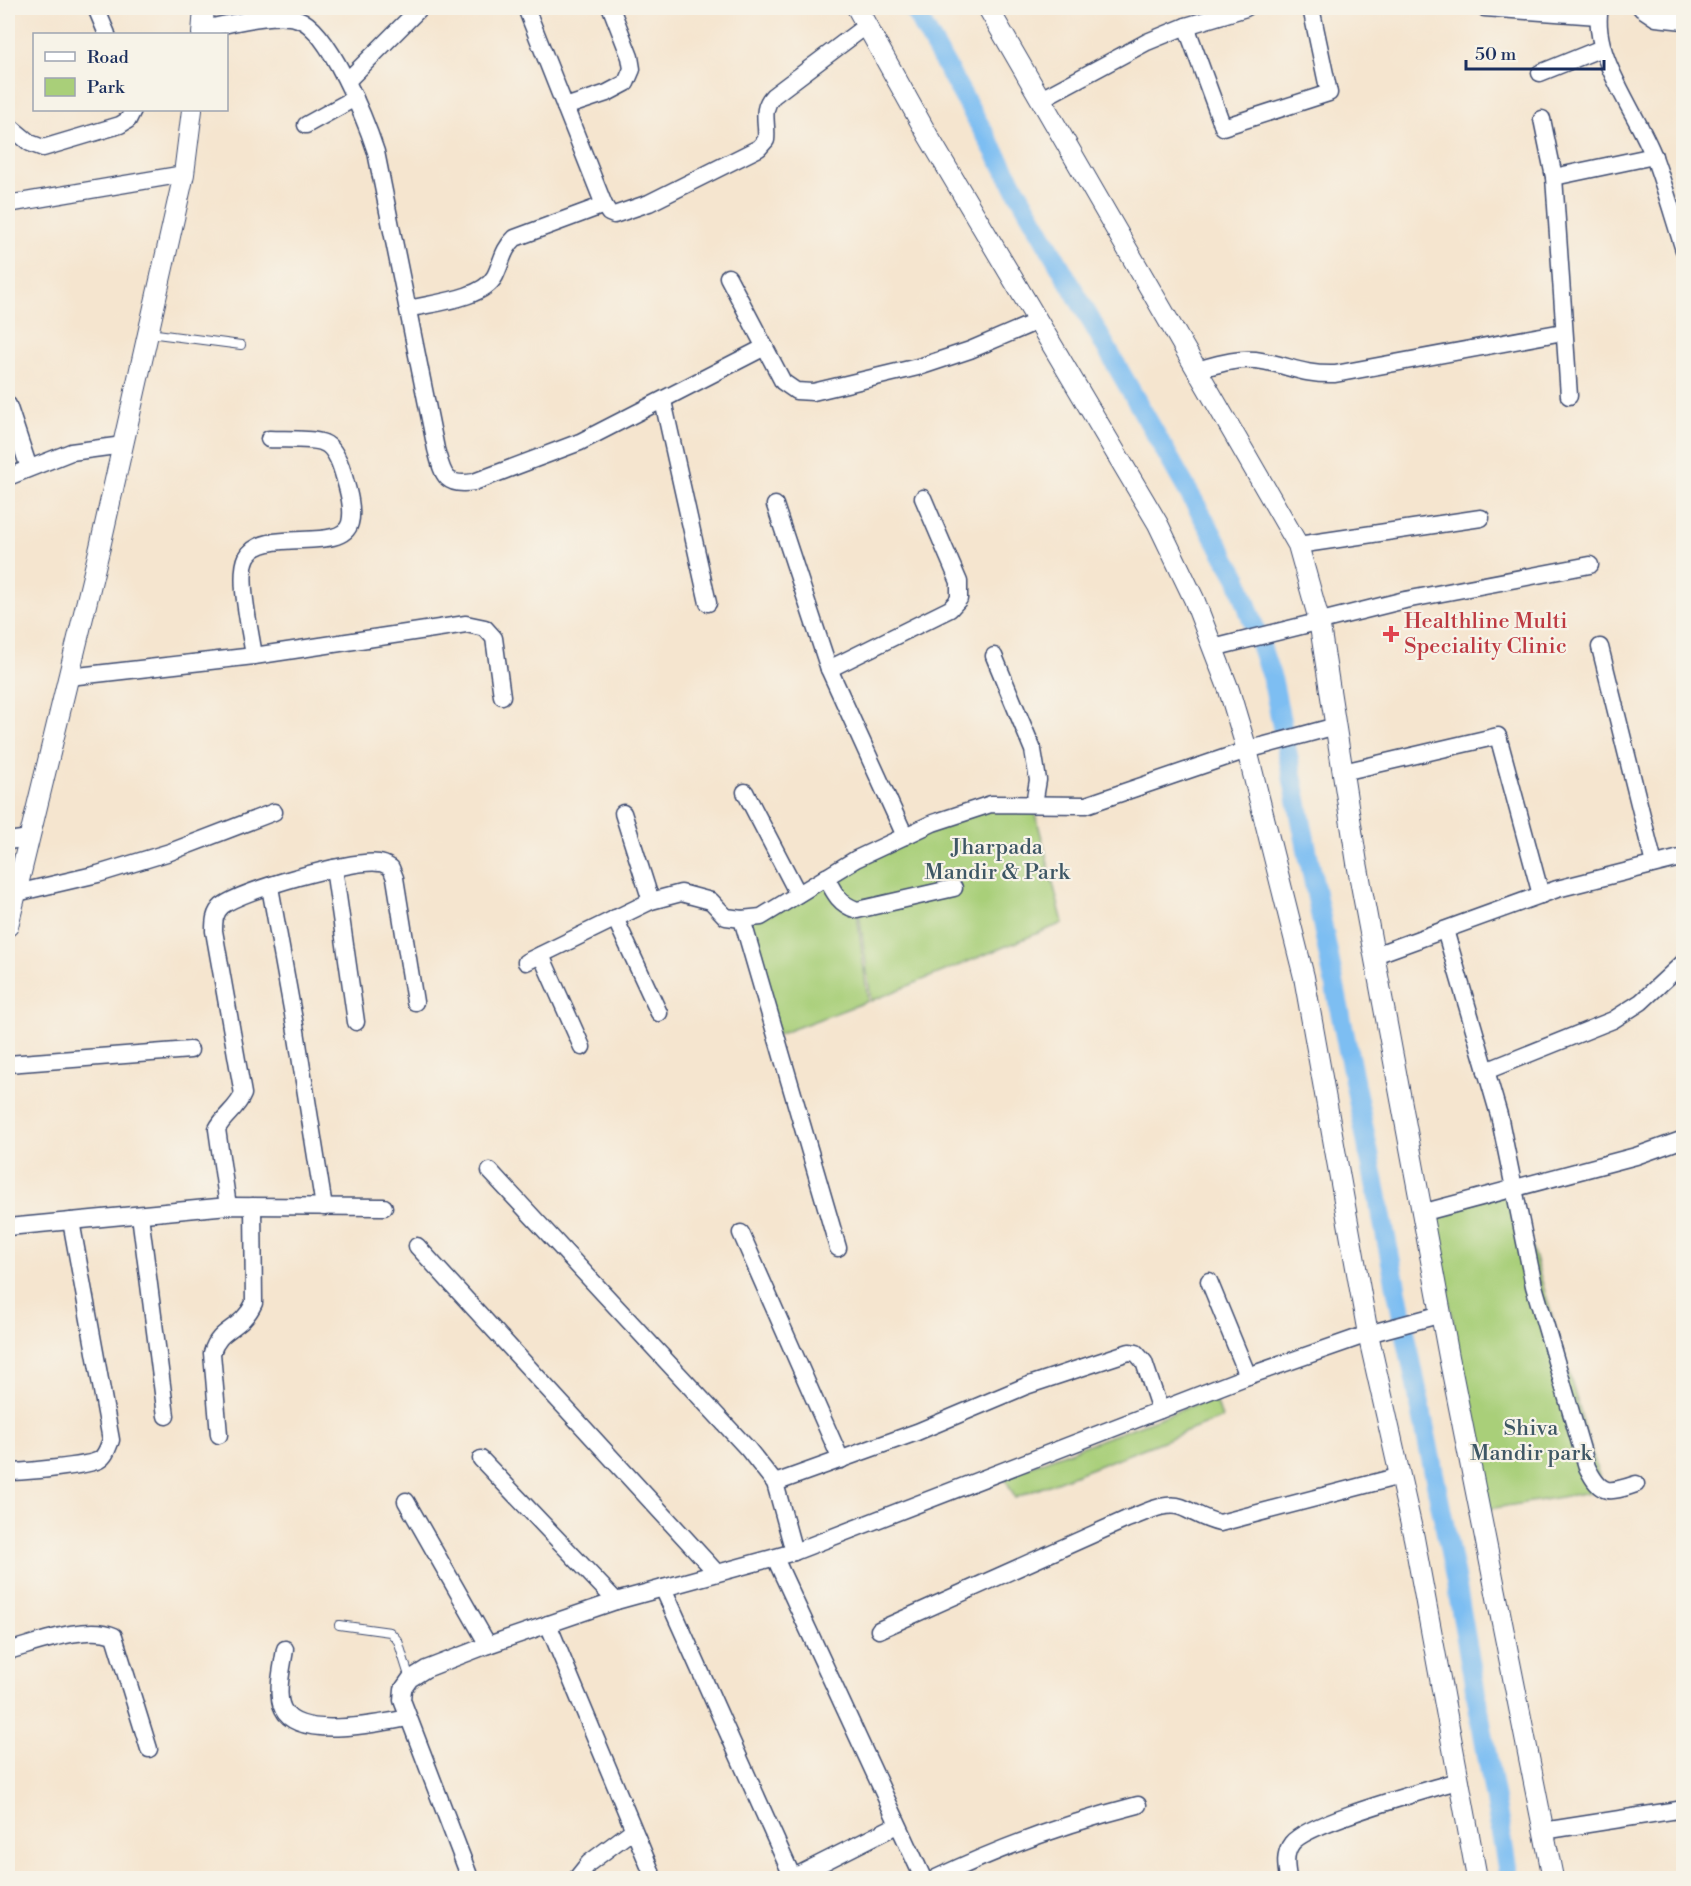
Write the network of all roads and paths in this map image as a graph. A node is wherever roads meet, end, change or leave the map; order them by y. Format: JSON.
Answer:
{"nodes":[{"id":1,"x":96,"y":8,"type":"edge"},
{"id":2,"x":204,"y":8,"type":"edge"},
{"id":3,"x":420,"y":8,"type":"edge"},
{"id":4,"x":526,"y":8,"type":"edge"},
{"id":5,"x":611,"y":8,"type":"edge"},
{"id":6,"x":857,"y":8,"type":"edge"},
{"id":7,"x":988,"y":8,"type":"edge"},
{"id":8,"x":1246,"y":8,"type":"edge"},
{"id":9,"x":1311,"y":8,"type":"edge"},
{"id":10,"x":1485,"y":8,"type":"edge"},
{"id":11,"x":1641,"y":8,"type":"edge"},
{"id":12,"x":1599,"y":12,"type":"edge"},
{"id":13,"x":1683,"y":21,"type":"edge"},
{"id":14,"x":867,"y":26,"type":"junction"},
{"id":15,"x":1185,"y":27,"type":"junction"},
{"id":16,"x":202,"y":32,"type":"edge"},
{"id":17,"x":107,"y":33,"type":"edge"},
{"id":18,"x":1602,"y":48,"type":"junction"},
{"id":19,"x":1540,"y":73,"type":"dead end"},
{"id":20,"x":347,"y":81,"type":"junction"},
{"id":21,"x":355,"y":98,"type":"junction"},
{"id":22,"x":1041,"y":99,"type":"junction"},
{"id":23,"x":565,"y":107,"type":"junction"},
{"id":24,"x":132,"y":111,"type":"edge"},
{"id":25,"x":192,"y":111,"type":"edge"},
{"id":26,"x":1542,"y":119,"type":"dead end"},
{"id":27,"x":8,"y":125,"type":"edge"},
{"id":28,"x":306,"y":125,"type":"dead end"},
{"id":29,"x":1654,"y":156,"type":"junction"},
{"id":30,"x":184,"y":174,"type":"junction"},
{"id":31,"x":1554,"y":177,"type":"junction"},
{"id":32,"x":8,"y":204,"type":"edge"},
{"id":33,"x":604,"y":205,"type":"junction"},
{"id":34,"x":1683,"y":250,"type":"edge"},
{"id":35,"x":728,"y":277,"type":"dead end"},
{"id":36,"x":408,"y":309,"type":"junction"},
{"id":37,"x":1038,"y":321,"type":"junction"},
{"id":38,"x":1563,"y":332,"type":"junction"},
{"id":39,"x":148,"y":333,"type":"junction"},
{"id":40,"x":241,"y":345,"type":"dead end"},
{"id":41,"x":765,"y":347,"type":"junction"},
{"id":42,"x":1197,"y":370,"type":"junction"},
{"id":43,"x":1569,"y":396,"type":"dead end"},
{"id":44,"x":663,"y":401,"type":"junction"},
{"id":45,"x":8,"y":405,"type":"edge"},
{"id":46,"x":269,"y":439,"type":"dead end"},
{"id":47,"x":123,"y":445,"type":"junction"},
{"id":48,"x":29,"y":468,"type":"junction"},
{"id":49,"x":8,"y":477,"type":"edge"},
{"id":50,"x":923,"y":498,"type":"dead end"},
{"id":51,"x":775,"y":505,"type":"dead end"},
{"id":52,"x":1481,"y":518,"type":"dead end"},
{"id":53,"x":1298,"y":545,"type":"junction"},
{"id":54,"x":1590,"y":565,"type":"dead end"},
{"id":55,"x":708,"y":603,"type":"dead end"},
{"id":56,"x":1319,"y":620,"type":"junction"},
{"id":57,"x":1600,"y":647,"type":"dead end"},
{"id":58,"x":1213,"y":648,"type":"junction"},
{"id":59,"x":254,"y":656,"type":"junction"},
{"id":60,"x":994,"y":656,"type":"dead end"},
{"id":61,"x":829,"y":669,"type":"junction"},
{"id":62,"x":69,"y":677,"type":"junction"},
{"id":63,"x":502,"y":696,"type":"dead end"},
{"id":64,"x":1336,"y":726,"type":"junction"},
{"id":65,"x":1247,"y":750,"type":"junction"},
{"id":66,"x":1343,"y":772,"type":"junction"},
{"id":67,"x":745,"y":792,"type":"dead end"},
{"id":68,"x":1034,"y":804,"type":"junction"},
{"id":69,"x":274,"y":812,"type":"dead end"},
{"id":70,"x":623,"y":813,"type":"dead end"},
{"id":71,"x":905,"y":836,"type":"junction"},
{"id":72,"x":29,"y":838,"type":"junction"},
{"id":73,"x":8,"y":841,"type":"edge"},
{"id":74,"x":1683,"y":857,"type":"edge"},
{"id":75,"x":1654,"y":864,"type":"junction"},
{"id":76,"x":334,"y":868,"type":"junction"},
{"id":77,"x":826,"y":877,"type":"junction"},
{"id":78,"x":270,"y":887,"type":"junction"},
{"id":79,"x":954,"y":888,"type":"dead end"},
{"id":80,"x":11,"y":894,"type":"edge"},
{"id":81,"x":798,"y":894,"type":"junction"},
{"id":82,"x":1541,"y":895,"type":"junction"},
{"id":83,"x":651,"y":901,"type":"junction"},
{"id":84,"x":615,"y":918,"type":"junction"},
{"id":85,"x":742,"y":919,"type":"junction"},
{"id":86,"x":8,"y":926,"type":"edge"},
{"id":87,"x":1445,"y":930,"type":"junction"},
{"id":88,"x":1375,"y":955,"type":"junction"},
{"id":89,"x":1683,"y":962,"type":"edge"},
{"id":90,"x":415,"y":1002,"type":"dead end"},
{"id":91,"x":659,"y":1013,"type":"dead end"},
{"id":92,"x":356,"y":1022,"type":"dead end"},
{"id":93,"x":582,"y":1047,"type":"dead end"},
{"id":94,"x":190,"y":1050,"type":"dead end"},
{"id":95,"x":8,"y":1064,"type":"edge"},
{"id":96,"x":1486,"y":1071,"type":"junction"},
{"id":97,"x":1683,"y":1139,"type":"edge"},
{"id":98,"x":490,"y":1171,"type":"dead end"},
{"id":99,"x":1515,"y":1190,"type":"junction"},
{"id":100,"x":228,"y":1206,"type":"junction"},
{"id":101,"x":254,"y":1206,"type":"junction"},
{"id":102,"x":324,"y":1207,"type":"junction"},
{"id":103,"x":384,"y":1207,"type":"dead end"},
{"id":104,"x":1425,"y":1212,"type":"junction"},
{"id":105,"x":140,"y":1215,"type":"junction"},
{"id":106,"x":70,"y":1221,"type":"junction"},
{"id":107,"x":8,"y":1227,"type":"edge"},
{"id":108,"x":741,"y":1233,"type":"dead end"},
{"id":109,"x":417,"y":1246,"type":"dead end"},
{"id":110,"x":838,"y":1248,"type":"dead end"},
{"id":111,"x":1209,"y":1281,"type":"dead end"},
{"id":112,"x":1442,"y":1314,"type":"junction"},
{"id":113,"x":1369,"y":1333,"type":"junction"},
{"id":114,"x":1248,"y":1376,"type":"junction"},
{"id":115,"x":1160,"y":1410,"type":"junction"},
{"id":116,"x":166,"y":1416,"type":"dead end"},
{"id":117,"x":219,"y":1435,"type":"dead end"},
{"id":118,"x":481,"y":1459,"type":"dead end"},
{"id":119,"x":842,"y":1460,"type":"junction"},
{"id":120,"x":8,"y":1472,"type":"edge"},
{"id":121,"x":1400,"y":1476,"type":"junction"},
{"id":122,"x":775,"y":1483,"type":"junction"},
{"id":123,"x":1636,"y":1484,"type":"dead end"},
{"id":124,"x":406,"y":1501,"type":"dead end"},
{"id":125,"x":794,"y":1552,"type":"junction"},
{"id":126,"x":775,"y":1558,"type":"junction"},
{"id":127,"x":716,"y":1572,"type":"junction"},
{"id":128,"x":663,"y":1588,"type":"junction"},
{"id":129,"x":616,"y":1601,"type":"junction"},
{"id":130,"x":548,"y":1624,"type":"junction"},
{"id":131,"x":339,"y":1626,"type":"dead end"},
{"id":132,"x":879,"y":1630,"type":"dead end"},
{"id":133,"x":488,"y":1645,"type":"junction"},
{"id":134,"x":285,"y":1649,"type":"dead end"},
{"id":135,"x":8,"y":1651,"type":"edge"},
{"id":136,"x":410,"y":1679,"type":"junction"},
{"id":137,"x":408,"y":1718,"type":"junction"},
{"id":138,"x":149,"y":1749,"type":"dead end"},
{"id":139,"x":1460,"y":1780,"type":"junction"},
{"id":140,"x":1137,"y":1805,"type":"dead end"},
{"id":141,"x":1683,"y":1809,"type":"edge"},
{"id":142,"x":897,"y":1825,"type":"junction"},
{"id":143,"x":633,"y":1830,"type":"junction"},
{"id":144,"x":1543,"y":1832,"type":"junction"},
{"id":145,"x":651,"y":1871,"type":"dead end"},
{"id":146,"x":470,"y":1878,"type":"edge"},
{"id":147,"x":577,"y":1878,"type":"edge"},
{"id":148,"x":792,"y":1878,"type":"edge"},
{"id":149,"x":923,"y":1878,"type":"edge"},
{"id":150,"x":936,"y":1878,"type":"edge"},
{"id":151,"x":1288,"y":1878,"type":"edge"},
{"id":152,"x":1477,"y":1878,"type":"edge"},
{"id":153,"x":1553,"y":1878,"type":"edge"}],
"edges":[{"from":1,"to":17,"type":"street"},
{"from":2,"to":16,"type":"street"},
{"from":3,"to":20,"type":"street"},
{"from":4,"to":23,"type":"street"},
{"from":5,"to":23,"type":"street"},
{"from":6,"to":14,"type":"street"},
{"from":7,"to":22,"type":"street"},
{"from":8,"to":15,"type":"street"},
{"from":9,"to":15,"type":"street"},
{"from":10,"to":12,"type":"street"},
{"from":11,"to":13,"type":"street"},
{"from":12,"to":18,"type":"street"},
{"from":14,"to":33,"type":"street"},
{"from":14,"to":37,"type":"street"},
{"from":15,"to":22,"type":"street"},
{"from":16,"to":20,"type":"street"},
{"from":18,"to":19,"type":"street"},
{"from":18,"to":29,"type":"street"},
{"from":20,"to":21,"type":"street"},
{"from":21,"to":28,"type":"street"},
{"from":21,"to":36,"type":"street"},
{"from":22,"to":42,"type":"street"},
{"from":23,"to":33,"type":"street"},
{"from":24,"to":27,"type":"street"},
{"from":25,"to":30,"type":"street"},
{"from":26,"to":31,"type":"street"},
{"from":29,"to":31,"type":"street"},
{"from":29,"to":34,"type":"street"},
{"from":30,"to":32,"type":"street"},
{"from":30,"to":39,"type":"street"},
{"from":31,"to":38,"type":"street"},
{"from":33,"to":36,"type":"street"},
{"from":35,"to":41,"type":"street"},
{"from":36,"to":44,"type":"street"},
{"from":37,"to":41,"type":"street"},
{"from":37,"to":58,"type":"street"},
{"from":38,"to":42,"type":"street"},
{"from":38,"to":43,"type":"street"},
{"from":39,"to":40,"type":"lane"},
{"from":39,"to":47,"type":"street"},
{"from":41,"to":44,"type":"street"},
{"from":42,"to":53,"type":"street"},
{"from":44,"to":55,"type":"street"},
{"from":45,"to":48,"type":"street"},
{"from":46,"to":59,"type":"street"},
{"from":47,"to":48,"type":"street"},
{"from":47,"to":62,"type":"street"},
{"from":48,"to":49,"type":"street"},
{"from":50,"to":61,"type":"street"},
{"from":51,"to":61,"type":"street"},
{"from":52,"to":53,"type":"street"},
{"from":53,"to":56,"type":"street"},
{"from":54,"to":56,"type":"street"},
{"from":56,"to":58,"type":"street"},
{"from":56,"to":64,"type":"street"},
{"from":57,"to":75,"type":"street"},
{"from":58,"to":65,"type":"street"},
{"from":59,"to":62,"type":"street"},
{"from":59,"to":63,"type":"street"},
{"from":60,"to":68,"type":"street"},
{"from":61,"to":71,"type":"street"},
{"from":62,"to":72,"type":"street"},
{"from":64,"to":65,"type":"street"},
{"from":64,"to":66,"type":"street"},
{"from":65,"to":68,"type":"street"},
{"from":65,"to":113,"type":"street"},
{"from":66,"to":82,"type":"street"},
{"from":66,"to":88,"type":"street"},
{"from":67,"to":81,"type":"street"},
{"from":68,"to":71,"type":"street"},
{"from":69,"to":80,"type":"street"},
{"from":70,"to":83,"type":"street"},
{"from":71,"to":77,"type":"street"},
{"from":72,"to":73,"type":"street"},
{"from":72,"to":80,"type":"street"},
{"from":74,"to":75,"type":"street"},
{"from":75,"to":82,"type":"street"},
{"from":76,"to":78,"type":"street"},
{"from":76,"to":90,"type":"street"},
{"from":76,"to":92,"type":"street"},
{"from":77,"to":79,"type":"street"},
{"from":77,"to":81,"type":"street"},
{"from":78,"to":100,"type":"street"},
{"from":78,"to":102,"type":"street"},
{"from":80,"to":86,"type":"street"},
{"from":81,"to":85,"type":"street"},
{"from":82,"to":87,"type":"street"},
{"from":83,"to":84,"type":"street"},
{"from":83,"to":85,"type":"street"},
{"from":84,"to":91,"type":"street"},
{"from":84,"to":93,"type":"street"},
{"from":85,"to":110,"type":"street"},
{"from":87,"to":88,"type":"street"},
{"from":87,"to":96,"type":"street"},
{"from":88,"to":104,"type":"street"},
{"from":89,"to":96,"type":"street"},
{"from":94,"to":95,"type":"street"},
{"from":96,"to":99,"type":"street"},
{"from":97,"to":99,"type":"street"},
{"from":98,"to":122,"type":"street"},
{"from":99,"to":104,"type":"street"},
{"from":99,"to":123,"type":"street"},
{"from":100,"to":101,"type":"street"},
{"from":100,"to":105,"type":"street"},
{"from":101,"to":102,"type":"street"},
{"from":101,"to":117,"type":"street"},
{"from":102,"to":103,"type":"street"},
{"from":104,"to":112,"type":"street"},
{"from":105,"to":106,"type":"street"},
{"from":105,"to":116,"type":"street"},
{"from":106,"to":107,"type":"street"},
{"from":106,"to":120,"type":"street"},
{"from":108,"to":119,"type":"street"},
{"from":109,"to":127,"type":"street"},
{"from":111,"to":114,"type":"street"},
{"from":112,"to":113,"type":"street"},
{"from":112,"to":144,"type":"street"},
{"from":113,"to":114,"type":"street"},
{"from":113,"to":121,"type":"street"},
{"from":114,"to":115,"type":"street"},
{"from":115,"to":119,"type":"street"},
{"from":115,"to":125,"type":"street"},
{"from":118,"to":129,"type":"street"},
{"from":119,"to":122,"type":"street"},
{"from":121,"to":132,"type":"street"},
{"from":121,"to":139,"type":"street"},
{"from":122,"to":125,"type":"street"},
{"from":124,"to":133,"type":"street"},
{"from":125,"to":126,"type":"street"},
{"from":126,"to":127,"type":"street"},
{"from":126,"to":142,"type":"street"},
{"from":127,"to":128,"type":"street"},
{"from":128,"to":129,"type":"street"},
{"from":128,"to":148,"type":"street"},
{"from":129,"to":130,"type":"street"},
{"from":130,"to":133,"type":"street"},
{"from":130,"to":143,"type":"street"},
{"from":131,"to":136,"type":"lane"},
{"from":133,"to":136,"type":"street"},
{"from":134,"to":137,"type":"street"},
{"from":135,"to":138,"type":"street"},
{"from":136,"to":137,"type":"street"},
{"from":137,"to":146,"type":"street"},
{"from":139,"to":151,"type":"street"},
{"from":139,"to":152,"type":"street"},
{"from":140,"to":150,"type":"street"},
{"from":141,"to":144,"type":"street"},
{"from":142,"to":148,"type":"street"},
{"from":142,"to":149,"type":"street"},
{"from":143,"to":145,"type":"street"},
{"from":143,"to":147,"type":"street"},
{"from":144,"to":153,"type":"street"}]}
